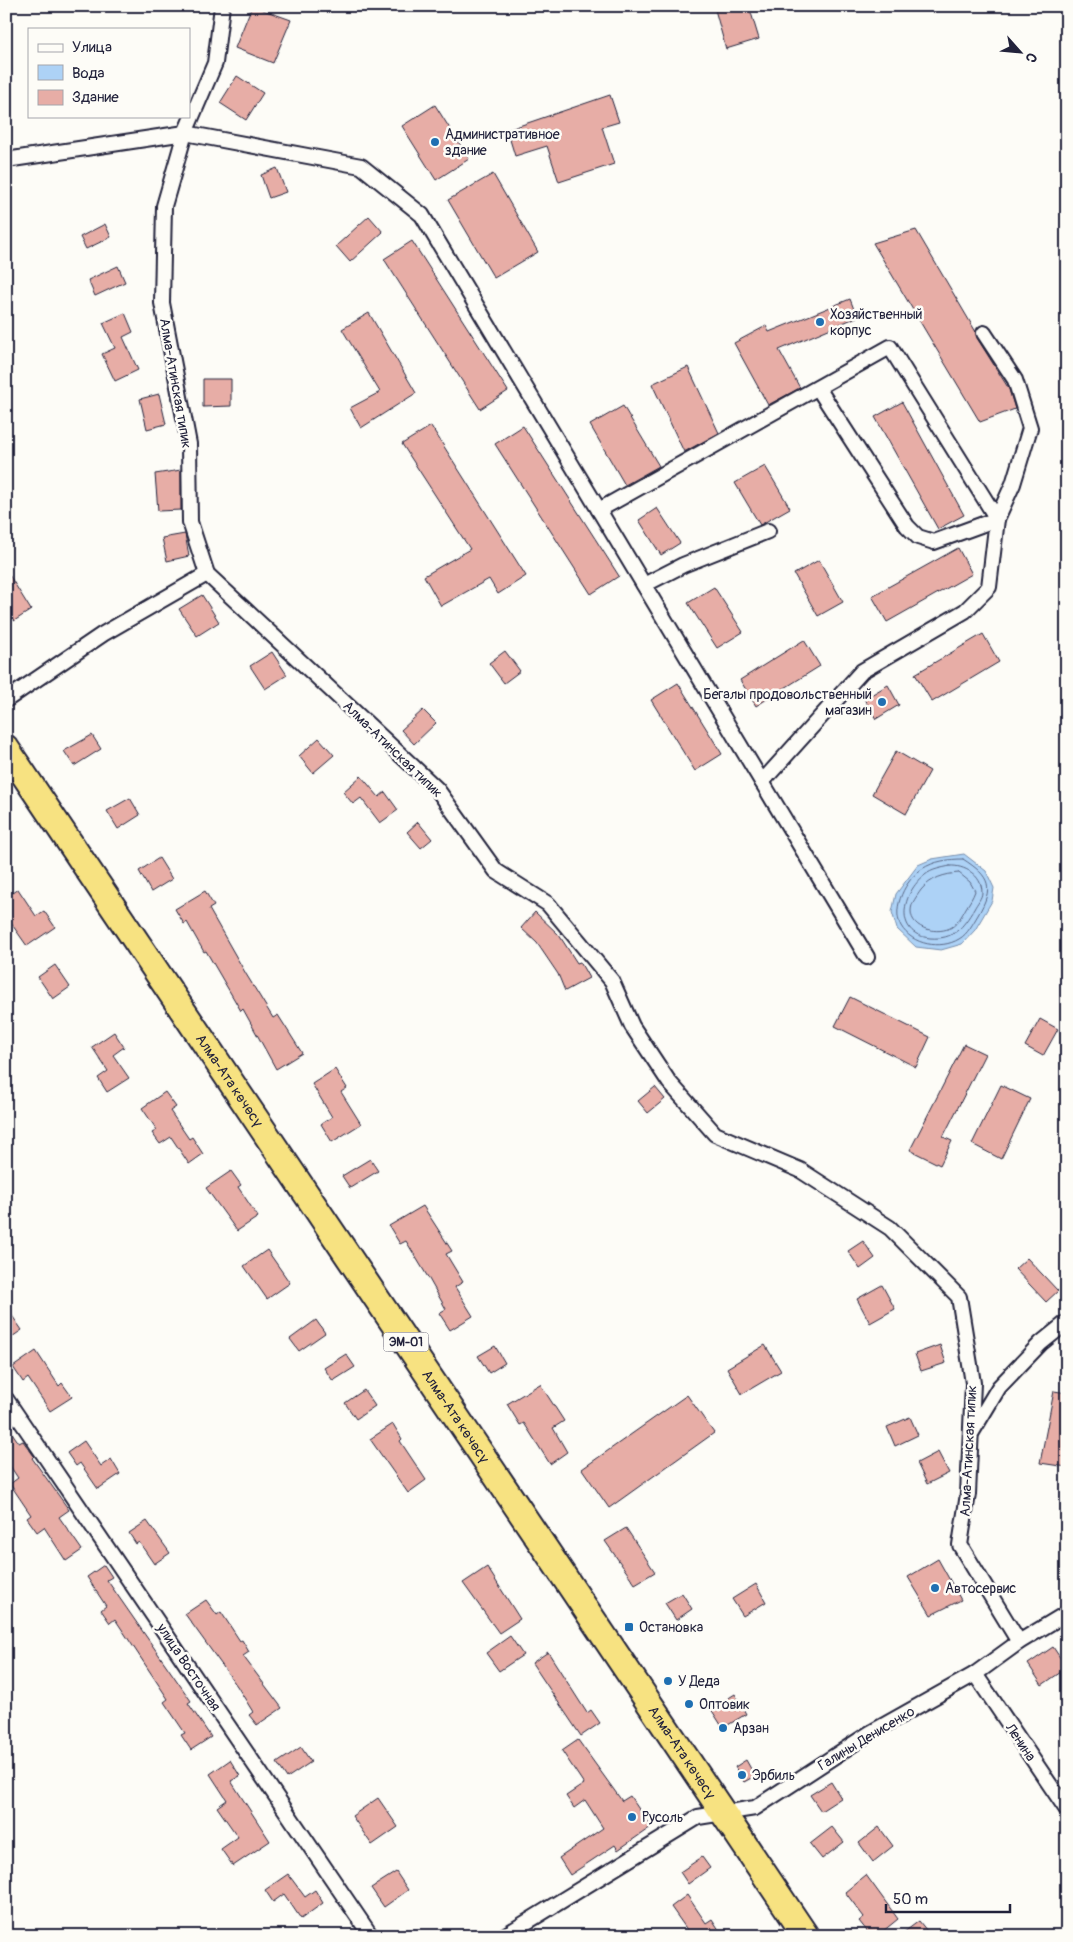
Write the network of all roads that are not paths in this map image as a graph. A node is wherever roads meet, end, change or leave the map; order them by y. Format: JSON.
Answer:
{"nodes":[{"id":1,"x":222,"y":6,"type":"edge"},
{"id":2,"x":185,"y":132,"type":"junction"},
{"id":3,"x":6,"y":160,"type":"edge"},
{"id":4,"x":984,"y":333,"type":"dead end"},
{"id":5,"x":818,"y":388,"type":"junction"},
{"id":6,"x":599,"y":510,"type":"junction"},
{"id":7,"x":997,"y":519,"type":"junction"},
{"id":8,"x":768,"y":531,"type":"dead end"},
{"id":9,"x":207,"y":574,"type":"junction"},
{"id":10,"x":644,"y":585,"type":"junction"},
{"id":11,"x":6,"y":700,"type":"edge"},
{"id":12,"x":6,"y":748,"type":"edge"},
{"id":13,"x":762,"y":782,"type":"junction"},
{"id":14,"x":867,"y":957,"type":"dead end"},
{"id":15,"x":1067,"y":1322,"type":"edge"},
{"id":16,"x":6,"y":1399,"type":"edge"},
{"id":17,"x":970,"y":1434,"type":"junction"},
{"id":18,"x":1067,"y":1613,"type":"edge"},
{"id":19,"x":1018,"y":1642,"type":"junction"},
{"id":20,"x":975,"y":1674,"type":"junction"},
{"id":21,"x":1067,"y":1810,"type":"edge"},
{"id":22,"x":723,"y":1813,"type":"junction"},
{"id":23,"x":370,"y":1936,"type":"edge"},
{"id":24,"x":504,"y":1936,"type":"edge"},
{"id":25,"x":806,"y":1936,"type":"edge"}],
"edges":[{"from":1,"to":2,"type":"street","name":"Алма-Атинская типик"},
{"from":2,"to":3,"type":"street"},
{"from":2,"to":6,"type":"street"},
{"from":2,"to":9,"type":"street","name":"Алма-Атинская типик"},
{"from":4,"to":7,"type":"street"},
{"from":5,"to":6,"type":"street"},
{"from":5,"to":7,"type":"street"},
{"from":5,"to":7,"type":"street"},
{"from":6,"to":10,"type":"street"},
{"from":7,"to":13,"type":"street"},
{"from":8,"to":10,"type":"street"},
{"from":9,"to":11,"type":"street"},
{"from":9,"to":17,"type":"street","name":"Алма-Атинская типик"},
{"from":10,"to":13,"type":"street"},
{"from":12,"to":22,"type":"highway","name":"Алма-Ата көчөсү","number":"ЭМ-01"},
{"from":13,"to":14,"type":"street"},
{"from":15,"to":17,"type":"street"},
{"from":16,"to":23,"type":"street","name":"улица Восточная"},
{"from":17,"to":19,"type":"street","name":"Алма-Атинская типик"},
{"from":18,"to":19,"type":"street","name":"Галины Денисенко"},
{"from":19,"to":20,"type":"street","name":"Галины Денисенко"},
{"from":20,"to":21,"type":"street","name":"Ленина"},
{"from":20,"to":22,"type":"street","name":"Галины Денисенко"},
{"from":22,"to":24,"type":"street","name":"Галины Денисенко"},
{"from":22,"to":25,"type":"highway","name":"Алма-Ата көчөсү","number":"ЭМ-01"}]}
